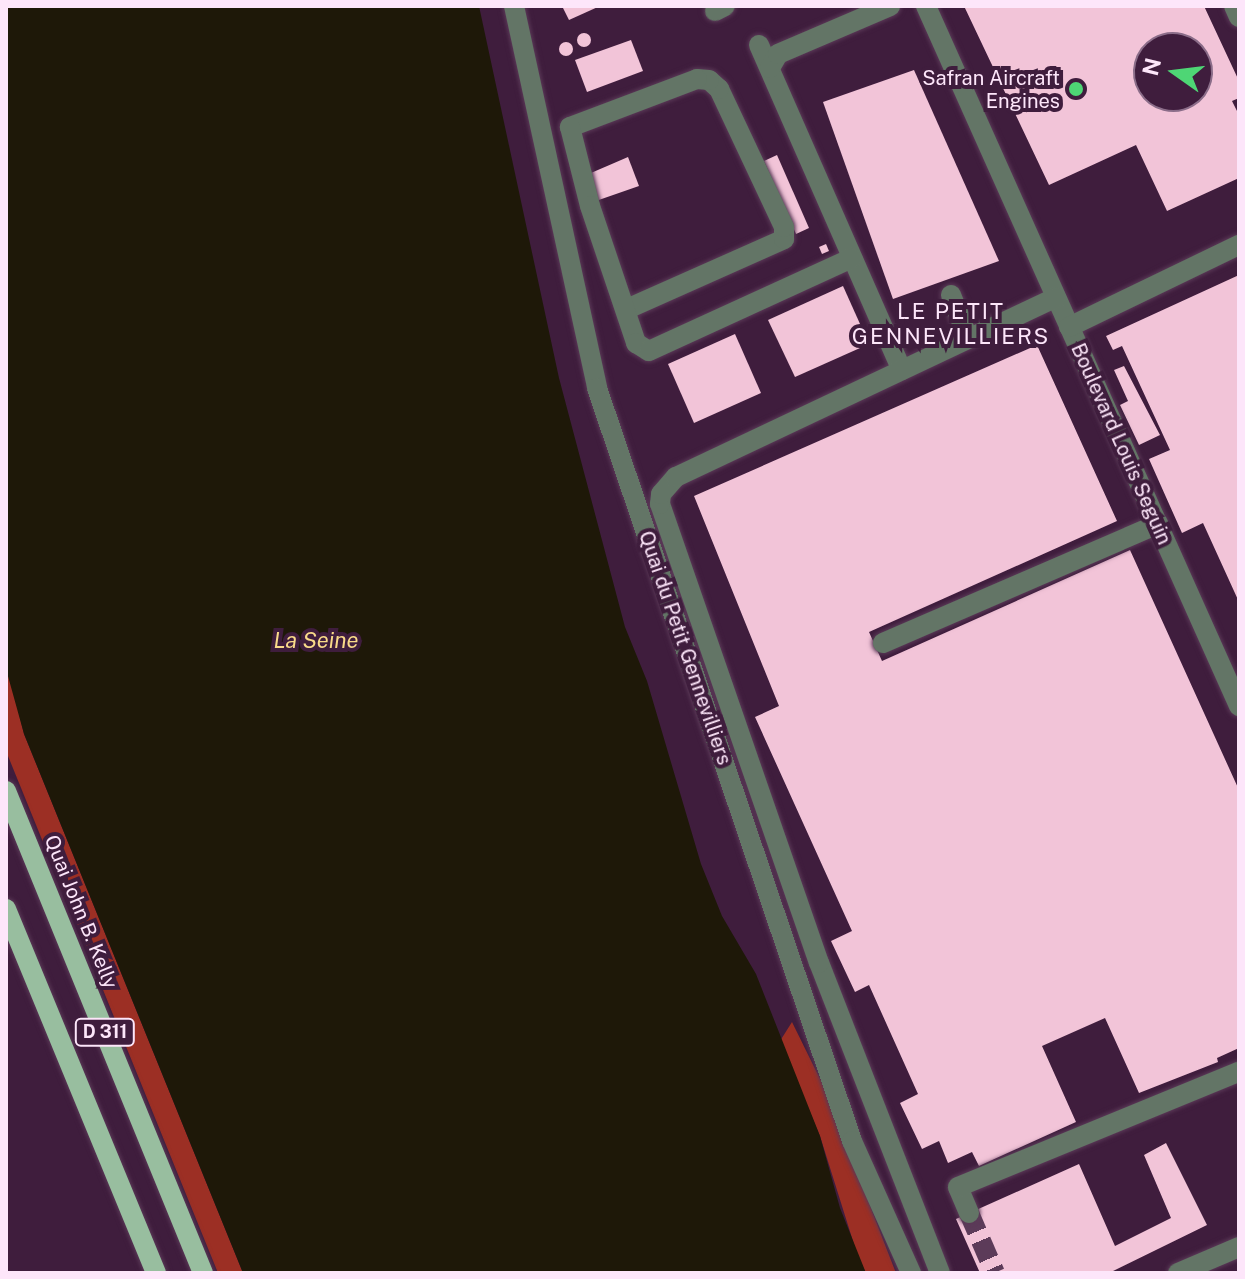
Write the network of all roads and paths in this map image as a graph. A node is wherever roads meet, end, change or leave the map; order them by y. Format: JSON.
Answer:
{"nodes":[{"id":1,"x":514,"y":6,"type":"edge"},
{"id":2,"x":890,"y":6,"type":"edge"},
{"id":3,"x":926,"y":6,"type":"edge"},
{"id":4,"x":1234,"y":6,"type":"edge"},
{"id":5,"x":1239,"y":17,"type":"edge"},
{"id":6,"x":759,"y":45,"type":"dead end"},
{"id":7,"x":770,"y":68,"type":"junction"},
{"id":8,"x":1239,"y":245,"type":"edge"},
{"id":9,"x":852,"y":258,"type":"junction"},
{"id":10,"x":951,"y":295,"type":"dead end"},
{"id":11,"x":1056,"y":297,"type":"junction"},
{"id":12,"x":627,"y":309,"type":"junction"},
{"id":13,"x":1069,"y":327,"type":"junction"},
{"id":14,"x":968,"y":338,"type":"junction"},
{"id":15,"x":902,"y":370,"type":"junction"},
{"id":16,"x":1158,"y":524,"type":"junction"},
{"id":17,"x":883,"y":643,"type":"dead end"},
{"id":18,"x":1239,"y":706,"type":"edge"},
{"id":19,"x":6,"y":791,"type":"edge"},
{"id":20,"x":6,"y":909,"type":"edge"},
{"id":21,"x":1239,"y":1072,"type":"edge"},
{"id":22,"x":969,"y":1213,"type":"tunnel mouth"},
{"id":23,"x":1239,"y":1247,"type":"edge"},
{"id":24,"x":1184,"y":1272,"type":"edge"},
{"id":25,"x":156,"y":1273,"type":"edge"},
{"id":26,"x":203,"y":1273,"type":"edge"},
{"id":27,"x":911,"y":1273,"type":"edge"},
{"id":28,"x":940,"y":1273,"type":"edge"}],
"edges":[{"from":1,"to":27,"type":"street","name":"Quai du Petit Gennevilliers"},
{"from":2,"to":7,"type":"street"},
{"from":3,"to":11,"type":"street","name":"Boulevard Louis Seguin"},
{"from":4,"to":5,"type":"street"},
{"from":6,"to":7,"type":"street"},
{"from":7,"to":9,"type":"street"},
{"from":8,"to":13,"type":"street"},
{"from":9,"to":12,"type":"street"},
{"from":9,"to":15,"type":"street"},
{"from":10,"to":14,"type":"street"},
{"from":11,"to":13,"type":"street","name":"Boulevard Louis Seguin"},
{"from":11,"to":14,"type":"street"},
{"from":12,"to":12,"type":"street"},
{"from":13,"to":16,"type":"street","name":"Boulevard Louis Seguin"},
{"from":14,"to":15,"type":"street"},
{"from":15,"to":28,"type":"street"},
{"from":16,"to":17,"type":"street"},
{"from":16,"to":18,"type":"street","name":"Boulevard Louis Seguin"},
{"from":19,"to":26,"type":"main road","name":"Quai John B. Kelly","number":"D 311"},
{"from":20,"to":25,"type":"main road","number":"D 311"},
{"from":21,"to":22,"type":"street"},
{"from":23,"to":24,"type":"street"}]}
